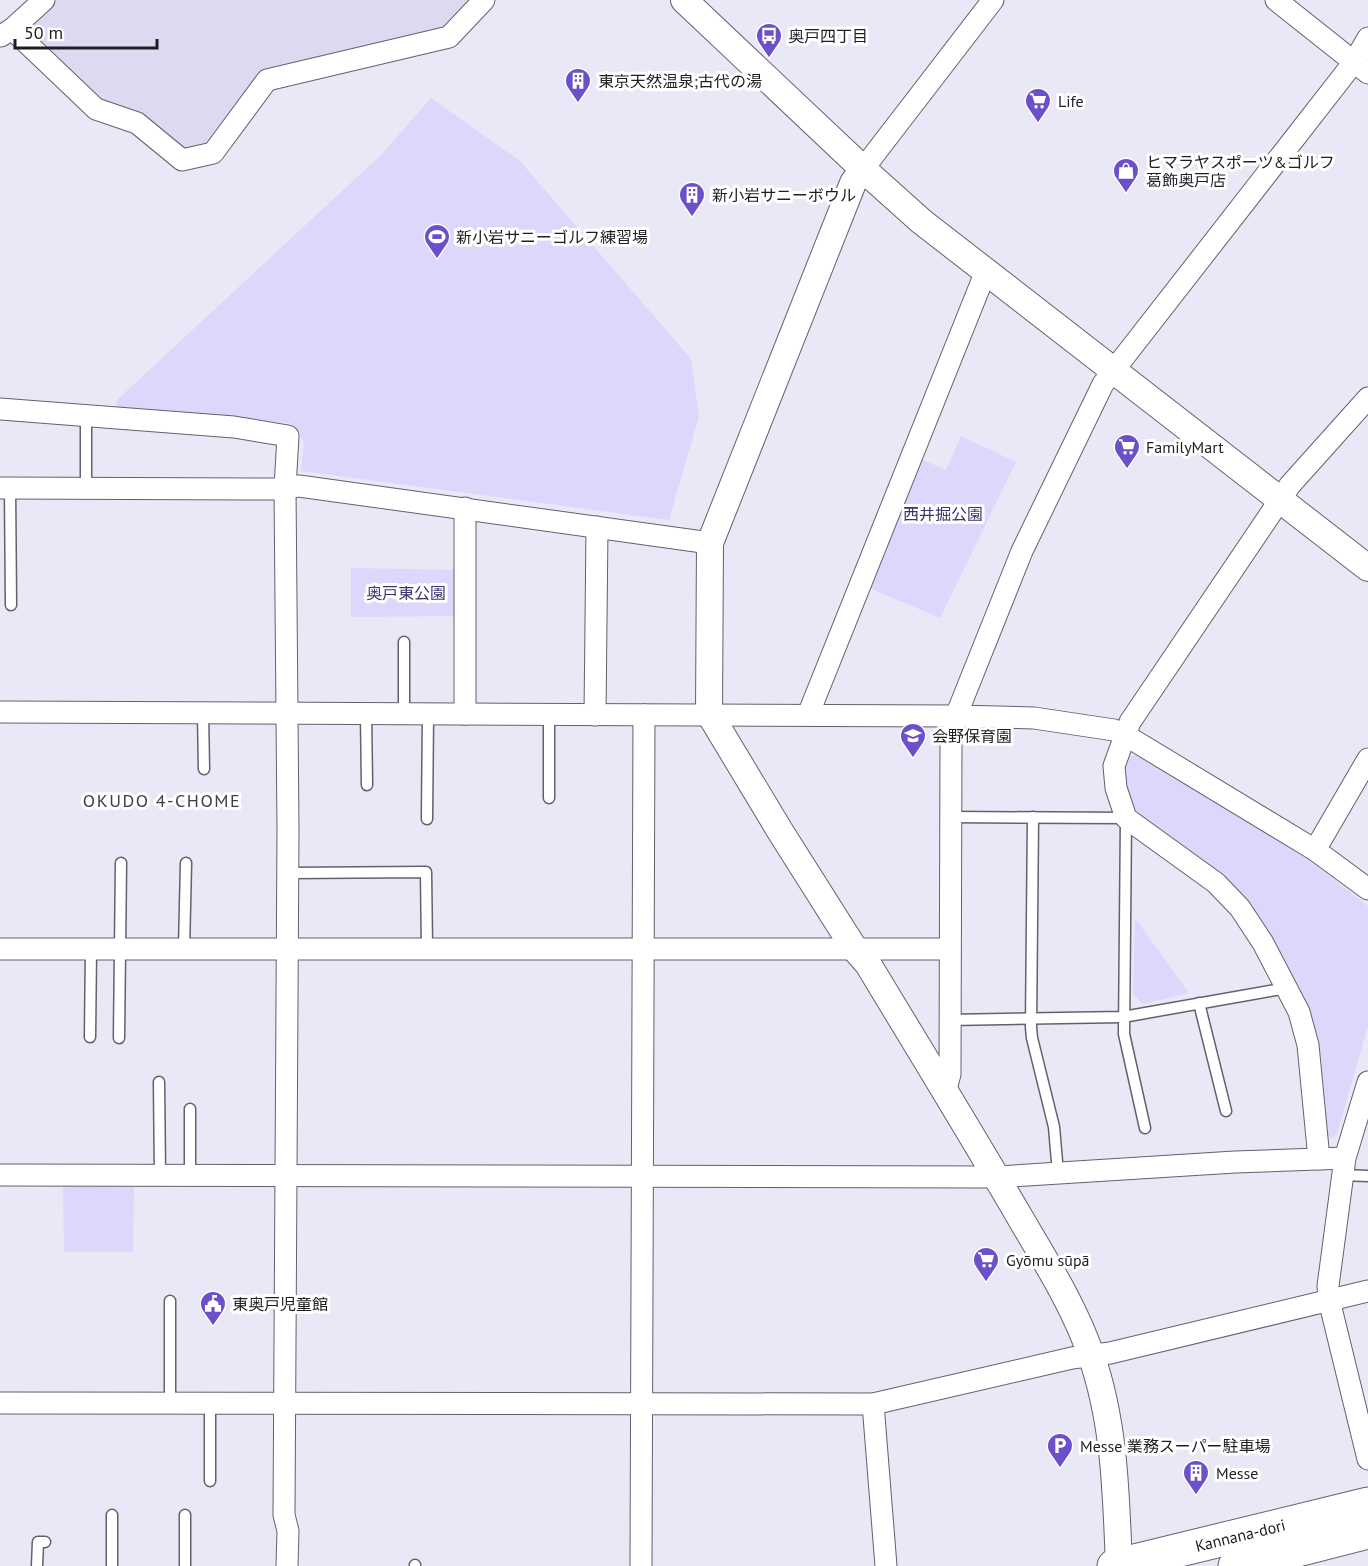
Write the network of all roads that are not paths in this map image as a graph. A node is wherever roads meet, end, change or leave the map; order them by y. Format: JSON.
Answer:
{"nodes":[{"id":1,"x":44,"y":0,"type":"edge"},
{"id":2,"x":484,"y":0,"type":"edge"},
{"id":3,"x":993,"y":0,"type":"edge"},
{"id":4,"x":1276,"y":0,"type":"edge"},
{"id":5,"x":695,"y":4,"type":"edge"},
{"id":6,"x":6,"y":33,"type":"edge"},
{"id":7,"x":1368,"y":38,"type":"edge"},
{"id":8,"x":1361,"y":68,"type":"edge"},
{"id":9,"x":863,"y":169,"type":"junction"},
{"id":10,"x":986,"y":271,"type":"junction"},
{"id":11,"x":1113,"y":369,"type":"junction"},
{"id":12,"x":1368,"y":398,"type":"edge"},
{"id":13,"x":0,"y":409,"type":"edge"},
{"id":14,"x":86,"y":416,"type":"junction"},
{"id":15,"x":5,"y":488,"type":"edge"},
{"id":16,"x":86,"y":488,"type":"junction"},
{"id":17,"x":285,"y":488,"type":"junction"},
{"id":18,"x":1281,"y":500,"type":"junction"},
{"id":19,"x":465,"y":508,"type":"junction"},
{"id":20,"x":597,"y":527,"type":"junction"},
{"id":21,"x":710,"y":543,"type":"junction"},
{"id":22,"x":1368,"y":568,"type":"edge"},
{"id":23,"x":11,"y":605,"type":"dead end"},
{"id":24,"x":404,"y":642,"type":"dead end"},
{"id":25,"x":0,"y":712,"type":"edge"},
{"id":26,"x":203,"y":713,"type":"junction"},
{"id":27,"x":287,"y":713,"type":"junction"},
{"id":28,"x":709,"y":713,"type":"junction"},
{"id":29,"x":366,"y":714,"type":"junction"},
{"id":30,"x":404,"y":714,"type":"junction"},
{"id":31,"x":428,"y":714,"type":"junction"},
{"id":32,"x":465,"y":714,"type":"junction"},
{"id":33,"x":549,"y":715,"type":"junction"},
{"id":34,"x":595,"y":715,"type":"junction"},
{"id":35,"x":644,"y":715,"type":"junction"},
{"id":36,"x":808,"y":715,"type":"junction"},
{"id":37,"x":956,"y":716,"type":"junction"},
{"id":38,"x":1125,"y":735,"type":"junction"},
{"id":39,"x":1368,"y":759,"type":"edge"},
{"id":40,"x":204,"y":769,"type":"dead end"},
{"id":41,"x":367,"y":785,"type":"dead end"},
{"id":42,"x":549,"y":798,"type":"dead end"},
{"id":43,"x":950,"y":817,"type":"junction"},
{"id":44,"x":1033,"y":818,"type":"junction"},
{"id":45,"x":1126,"y":818,"type":"junction"},
{"id":46,"x":428,"y":819,"type":"dead end"},
{"id":47,"x":1315,"y":850,"type":"junction"},
{"id":48,"x":121,"y":863,"type":"dead end"},
{"id":49,"x":186,"y":863,"type":"dead end"},
{"id":50,"x":288,"y":873,"type":"junction"},
{"id":51,"x":1368,"y":889,"type":"edge"},
{"id":52,"x":427,"y":948,"type":"junction"},
{"id":53,"x":643,"y":948,"type":"junction"},
{"id":54,"x":854,"y":948,"type":"junction"},
{"id":55,"x":0,"y":949,"type":"edge"},
{"id":56,"x":91,"y":949,"type":"junction"},
{"id":57,"x":121,"y":949,"type":"junction"},
{"id":58,"x":184,"y":949,"type":"junction"},
{"id":59,"x":287,"y":949,"type":"junction"},
{"id":60,"x":950,"y":949,"type":"junction"},
{"id":61,"x":1288,"y":988,"type":"junction"},
{"id":62,"x":1199,"y":1004,"type":"junction"},
{"id":63,"x":1123,"y":1017,"type":"junction"},
{"id":64,"x":1032,"y":1018,"type":"junction"},
{"id":65,"x":950,"y":1020,"type":"junction"},
{"id":66,"x":90,"y":1037,"type":"dead end"},
{"id":67,"x":119,"y":1038,"type":"dead end"},
{"id":68,"x":159,"y":1082,"type":"dead end"},
{"id":69,"x":1368,"y":1082,"type":"edge"},
{"id":70,"x":945,"y":1093,"type":"junction"},
{"id":71,"x":190,"y":1109,"type":"dead end"},
{"id":72,"x":1226,"y":1111,"type":"dead end"},
{"id":73,"x":1145,"y":1128,"type":"dead end"},
{"id":74,"x":1319,"y":1159,"type":"junction"},
{"id":75,"x":1344,"y":1166,"type":"junction"},
{"id":76,"x":1058,"y":1173,"type":"junction"},
{"id":77,"x":0,"y":1175,"type":"edge"},
{"id":78,"x":160,"y":1175,"type":"junction"},
{"id":79,"x":190,"y":1175,"type":"junction"},
{"id":80,"x":286,"y":1176,"type":"junction"},
{"id":81,"x":1368,"y":1176,"type":"edge"},
{"id":82,"x":641,"y":1177,"type":"junction"},
{"id":83,"x":997,"y":1177,"type":"junction"},
{"id":84,"x":1368,"y":1291,"type":"edge"},
{"id":85,"x":1329,"y":1300,"type":"junction"},
{"id":86,"x":170,"y":1301,"type":"dead end"},
{"id":87,"x":1091,"y":1355,"type":"junction"},
{"id":88,"x":0,"y":1403,"type":"edge"},
{"id":89,"x":283,"y":1403,"type":"junction"},
{"id":90,"x":170,"y":1404,"type":"junction"},
{"id":91,"x":210,"y":1404,"type":"junction"},
{"id":92,"x":641,"y":1404,"type":"junction"},
{"id":93,"x":873,"y":1404,"type":"junction"},
{"id":94,"x":1368,"y":1459,"type":"edge"},
{"id":95,"x":210,"y":1480,"type":"dead end"},
{"id":96,"x":1368,"y":1490,"type":"edge"},
{"id":97,"x":1368,"y":1504,"type":"edge"},
{"id":98,"x":112,"y":1515,"type":"dead end"},
{"id":99,"x":185,"y":1515,"type":"dead end"},
{"id":100,"x":1330,"y":1527,"type":"junction"},
{"id":101,"x":1368,"y":1532,"type":"edge"},
{"id":102,"x":45,"y":1542,"type":"dead end"},
{"id":103,"x":1368,"y":1543,"type":"edge"},
{"id":104,"x":38,"y":1566,"type":"edge"},
{"id":105,"x":112,"y":1566,"type":"edge"},
{"id":106,"x":184,"y":1566,"type":"edge"},
{"id":107,"x":288,"y":1566,"type":"edge"},
{"id":108,"x":641,"y":1566,"type":"edge"},
{"id":109,"x":886,"y":1566,"type":"edge"},
{"id":110,"x":1117,"y":1566,"type":"edge"},
{"id":111,"x":1235,"y":1566,"type":"edge"}],
"edges":[{"from":1,"to":6,"type":"street"},
{"from":2,"to":6,"type":"street"},
{"from":3,"to":9,"type":"street"},
{"from":4,"to":8,"type":"street"},
{"from":5,"to":9,"type":"street"},
{"from":7,"to":8,"type":"street"},
{"from":8,"to":11,"type":"street"},
{"from":9,"to":10,"type":"street"},
{"from":9,"to":21,"type":"street"},
{"from":10,"to":11,"type":"street"},
{"from":10,"to":36,"type":"street"},
{"from":11,"to":18,"type":"street"},
{"from":11,"to":37,"type":"street"},
{"from":12,"to":18,"type":"street"},
{"from":13,"to":14,"type":"street"},
{"from":14,"to":16,"type":"lane"},
{"from":14,"to":17,"type":"street"},
{"from":15,"to":16,"type":"street"},
{"from":15,"to":23,"type":"lane"},
{"from":16,"to":17,"type":"street"},
{"from":17,"to":19,"type":"street"},
{"from":17,"to":27,"type":"street"},
{"from":18,"to":22,"type":"street"},
{"from":18,"to":38,"type":"street"},
{"from":19,"to":20,"type":"street"},
{"from":19,"to":32,"type":"street"},
{"from":20,"to":21,"type":"street"},
{"from":20,"to":34,"type":"street"},
{"from":21,"to":28,"type":"street"},
{"from":24,"to":30,"type":"lane"},
{"from":25,"to":26,"type":"street"},
{"from":26,"to":27,"type":"street"},
{"from":26,"to":40,"type":"lane"},
{"from":27,"to":29,"type":"street"},
{"from":27,"to":50,"type":"street"},
{"from":28,"to":35,"type":"street"},
{"from":28,"to":36,"type":"street"},
{"from":28,"to":54,"type":"street"},
{"from":29,"to":30,"type":"street"},
{"from":29,"to":41,"type":"lane"},
{"from":30,"to":31,"type":"street"},
{"from":31,"to":32,"type":"street"},
{"from":31,"to":46,"type":"lane"},
{"from":32,"to":33,"type":"street"},
{"from":33,"to":34,"type":"street"},
{"from":33,"to":42,"type":"lane"},
{"from":34,"to":35,"type":"street"},
{"from":35,"to":53,"type":"street"},
{"from":36,"to":37,"type":"street"},
{"from":37,"to":38,"type":"street"},
{"from":37,"to":43,"type":"street"},
{"from":38,"to":45,"type":"street"},
{"from":38,"to":47,"type":"street"},
{"from":39,"to":47,"type":"street"},
{"from":43,"to":44,"type":"lane"},
{"from":43,"to":60,"type":"street"},
{"from":44,"to":45,"type":"lane"},
{"from":44,"to":64,"type":"lane"},
{"from":45,"to":61,"type":"street"},
{"from":45,"to":63,"type":"lane"},
{"from":47,"to":51,"type":"street"},
{"from":48,"to":57,"type":"lane"},
{"from":49,"to":58,"type":"lane"},
{"from":50,"to":52,"type":"lane"},
{"from":50,"to":59,"type":"street"},
{"from":52,"to":53,"type":"street"},
{"from":52,"to":59,"type":"street"},
{"from":53,"to":54,"type":"street"},
{"from":53,"to":82,"type":"street"},
{"from":54,"to":60,"type":"street"},
{"from":54,"to":70,"type":"street"},
{"from":55,"to":56,"type":"street"},
{"from":56,"to":57,"type":"street"},
{"from":56,"to":66,"type":"lane"},
{"from":57,"to":58,"type":"street"},
{"from":57,"to":67,"type":"lane"},
{"from":58,"to":59,"type":"street"},
{"from":59,"to":80,"type":"street"},
{"from":60,"to":65,"type":"street"},
{"from":61,"to":62,"type":"lane"},
{"from":61,"to":74,"type":"street"},
{"from":62,"to":63,"type":"lane"},
{"from":62,"to":72,"type":"lane"},
{"from":63,"to":64,"type":"lane"},
{"from":63,"to":73,"type":"lane"},
{"from":64,"to":65,"type":"lane"},
{"from":64,"to":76,"type":"lane"},
{"from":65,"to":70,"type":"street"},
{"from":68,"to":78,"type":"lane"},
{"from":69,"to":75,"type":"street"},
{"from":70,"to":83,"type":"street"},
{"from":71,"to":79,"type":"lane"},
{"from":74,"to":75,"type":"street"},
{"from":74,"to":76,"type":"street"},
{"from":75,"to":81,"type":"lane"},
{"from":75,"to":85,"type":"street"},
{"from":76,"to":83,"type":"street"},
{"from":77,"to":78,"type":"street"},
{"from":78,"to":79,"type":"street"},
{"from":79,"to":80,"type":"street"},
{"from":80,"to":82,"type":"street"},
{"from":80,"to":89,"type":"street"},
{"from":82,"to":83,"type":"street"},
{"from":82,"to":92,"type":"street"},
{"from":83,"to":87,"type":"street"},
{"from":84,"to":85,"type":"street"},
{"from":85,"to":87,"type":"street"},
{"from":85,"to":94,"type":"street"},
{"from":86,"to":90,"type":"lane"},
{"from":87,"to":93,"type":"street"},
{"from":87,"to":110,"type":"street"},
{"from":88,"to":90,"type":"street"},
{"from":89,"to":91,"type":"street"},
{"from":89,"to":92,"type":"street"},
{"from":89,"to":107,"type":"street"},
{"from":90,"to":91,"type":"street"},
{"from":91,"to":95,"type":"lane"},
{"from":92,"to":93,"type":"street"},
{"from":92,"to":108,"type":"street"},
{"from":93,"to":109,"type":"street"},
{"from":96,"to":100,"type":"main road"},
{"from":97,"to":100,"type":"main road","name":"Kannana-dori"},
{"from":98,"to":105,"type":"lane"},
{"from":99,"to":106,"type":"lane"},
{"from":100,"to":101,"type":"main road","name":"Kannana-dori"},
{"from":100,"to":103,"type":"main road"},
{"from":100,"to":110,"type":"main road","name":"Kannana-dori"},
{"from":100,"to":111,"type":"main road","name":"Kannana-dori"},
{"from":102,"to":104,"type":"lane"}]}
